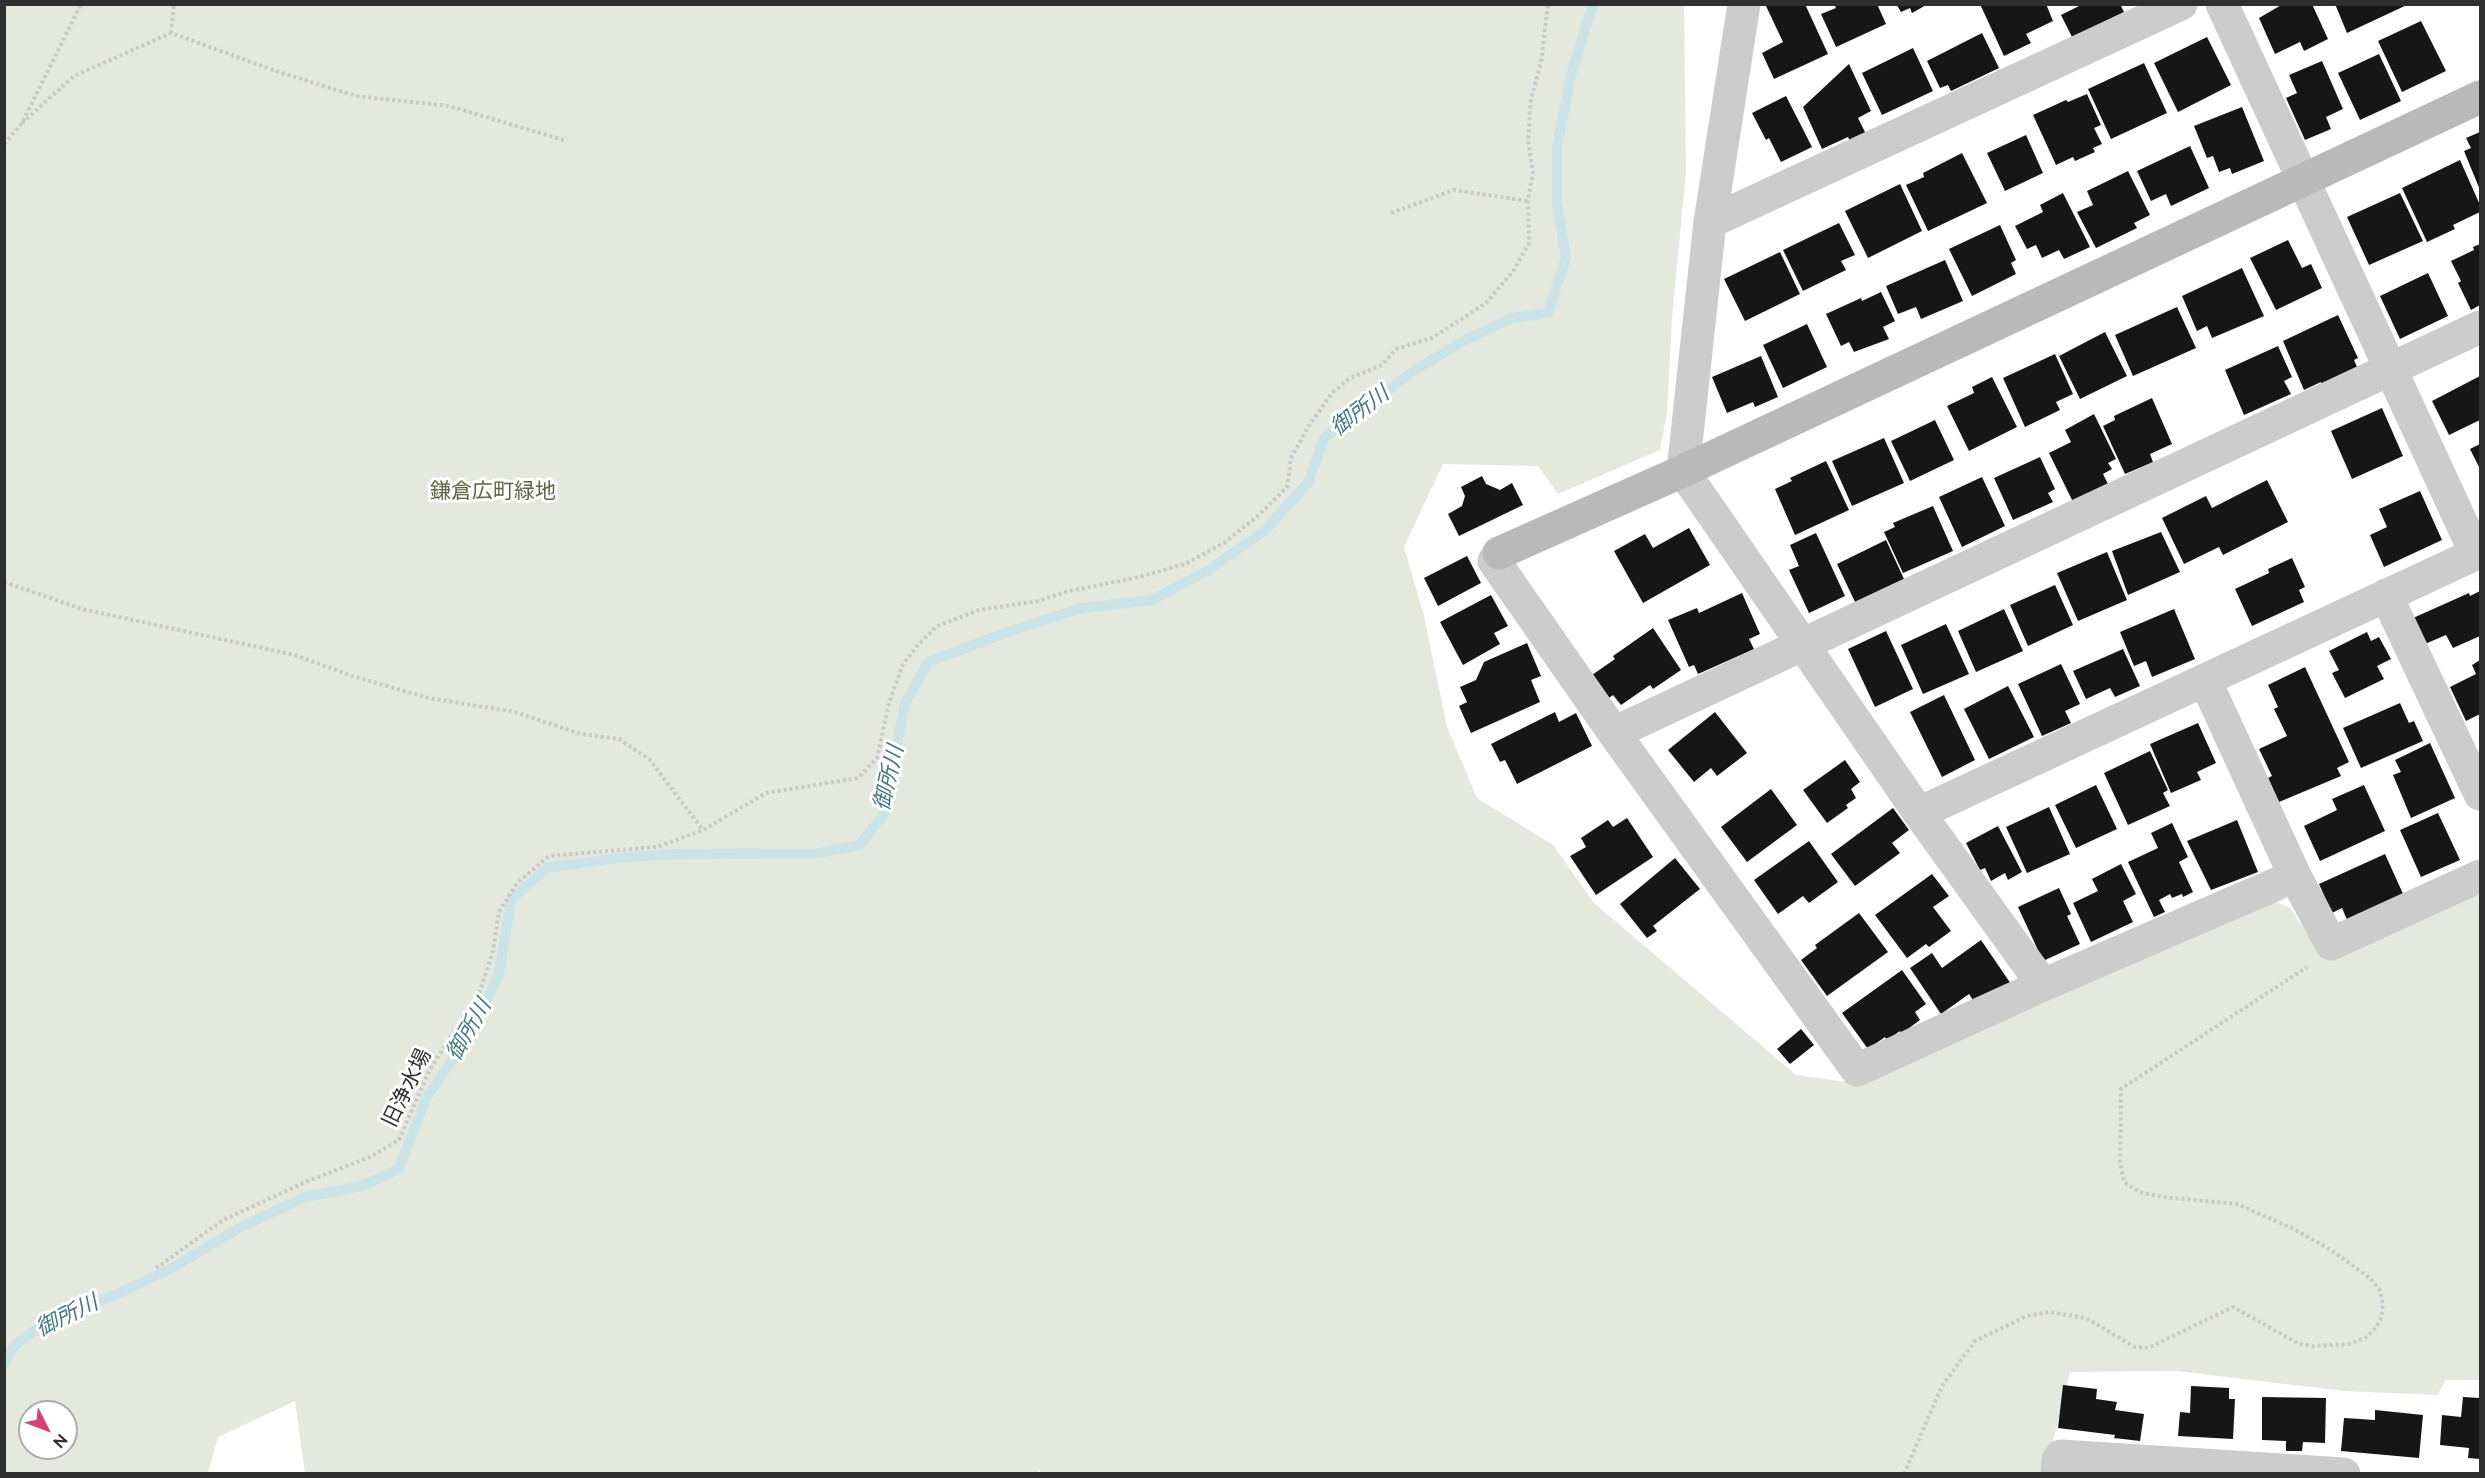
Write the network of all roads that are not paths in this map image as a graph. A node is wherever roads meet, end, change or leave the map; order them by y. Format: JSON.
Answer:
{"nodes":[{"id":1,"x":1744,"y":4,"type":"edge"},
{"id":2,"x":2181,"y":4,"type":"edge"},
{"id":3,"x":2222,"y":4,"type":"edge"},
{"id":4,"x":2481,"y":97,"type":"edge"},
{"id":5,"x":2304,"y":181,"type":"junction"},
{"id":6,"x":1710,"y":222,"type":"junction"},
{"id":7,"x":2481,"y":327,"type":"edge"},
{"id":8,"x":2391,"y":369,"type":"junction"},
{"id":9,"x":1683,"y":471,"type":"junction"},
{"id":10,"x":2479,"y":553,"type":"edge"},
{"id":11,"x":2386,"y":596,"type":"junction"},
{"id":12,"x":1803,"y":645,"type":"junction"},
{"id":13,"x":2205,"y":680,"type":"junction"},
{"id":14,"x":1614,"y":733,"type":"junction"},
{"id":15,"x":2481,"y":794,"type":"edge"},
{"id":16,"x":1919,"y":813,"type":"junction"},
{"id":17,"x":2295,"y":876,"type":"junction"},
{"id":18,"x":2481,"y":876,"type":"edge"},
{"id":19,"x":2043,"y":986,"type":"junction"},
{"id":20,"x":2057,"y":1473,"type":"edge"},
{"id":21,"x":2344,"y":1473,"type":"edge"}],
"edges":[{"from":1,"to":6,"type":"street"},
{"from":2,"to":6,"type":"street"},
{"from":3,"to":5,"type":"street"},
{"from":4,"to":5,"type":"street"},
{"from":5,"to":8,"type":"street"},
{"from":5,"to":9,"type":"street"},
{"from":6,"to":9,"type":"street"},
{"from":7,"to":8,"type":"street"},
{"from":8,"to":10,"type":"street"},
{"from":8,"to":12,"type":"street"},
{"from":9,"to":12,"type":"street"},
{"from":9,"to":14,"type":"street"},
{"from":10,"to":11,"type":"street"},
{"from":11,"to":13,"type":"street"},
{"from":11,"to":15,"type":"street"},
{"from":12,"to":14,"type":"street"},
{"from":12,"to":16,"type":"street"},
{"from":13,"to":16,"type":"street"},
{"from":13,"to":17,"type":"street"},
{"from":14,"to":19,"type":"street"},
{"from":16,"to":19,"type":"street"},
{"from":17,"to":18,"type":"street"},
{"from":17,"to":19,"type":"street"},
{"from":20,"to":21,"type":"street"}]}
